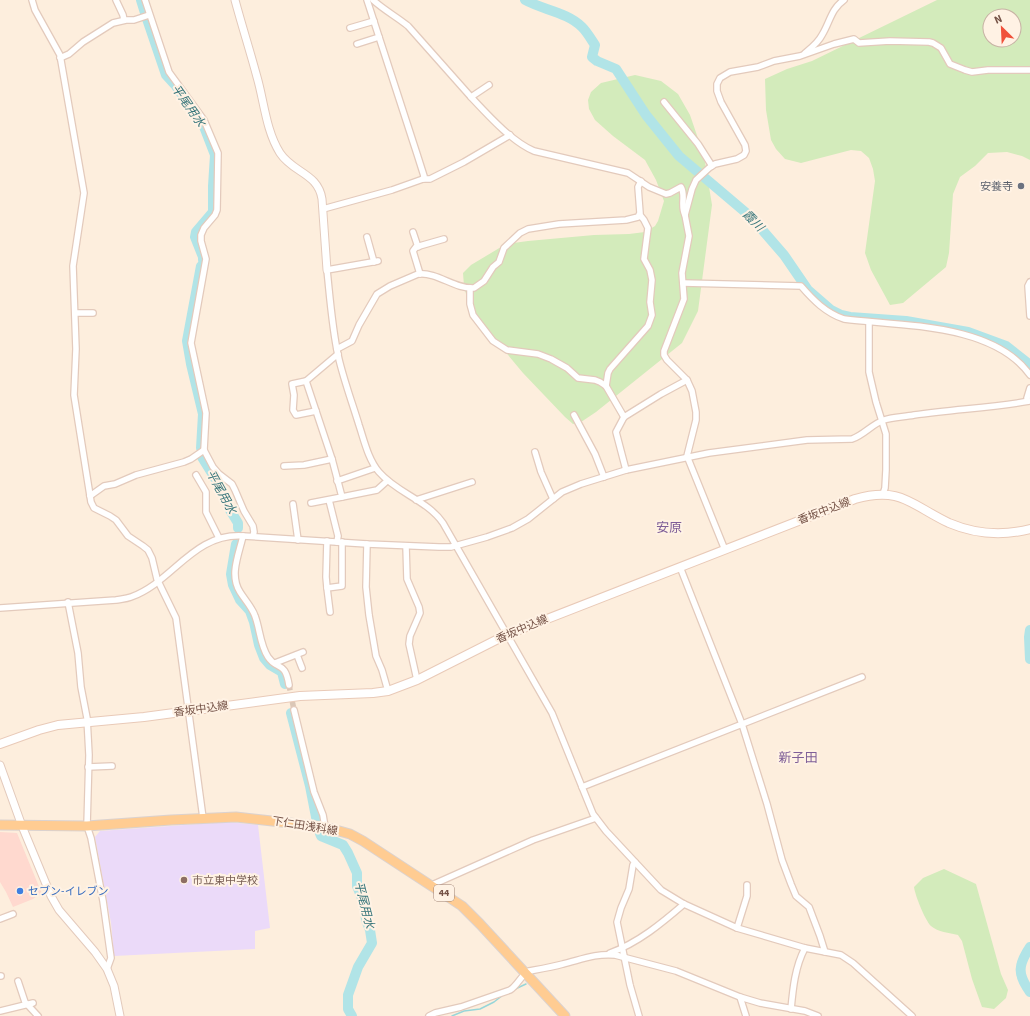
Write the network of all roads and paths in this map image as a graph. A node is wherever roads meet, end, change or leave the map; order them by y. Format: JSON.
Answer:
{"nodes":[{"id":1,"x":32,"y":0,"type":"edge"},
{"id":2,"x":116,"y":0,"type":"edge"},
{"id":3,"x":145,"y":0,"type":"edge"},
{"id":4,"x":235,"y":0,"type":"edge"},
{"id":5,"x":367,"y":0,"type":"edge"},
{"id":6,"x":373,"y":0,"type":"edge"},
{"id":7,"x":844,"y":0,"type":"edge"},
{"id":8,"x":149,"y":15,"type":"junction"},
{"id":9,"x":124,"y":20,"type":"junction"},
{"id":10,"x":374,"y":21,"type":"junction"},
{"id":11,"x":350,"y":28,"type":"dead end"},
{"id":12,"x":379,"y":37,"type":"junction"},
{"id":13,"x":357,"y":44,"type":"dead end"},
{"id":14,"x":800,"y":56,"type":"junction"},
{"id":15,"x":60,"y":58,"type":"junction"},
{"id":16,"x":1030,"y":70,"type":"edge"},
{"id":17,"x":489,"y":85,"type":"dead end"},
{"id":18,"x":471,"y":97,"type":"junction"},
{"id":19,"x":664,"y":102,"type":"dead end"},
{"id":20,"x":510,"y":135,"type":"junction"},
{"id":21,"x":712,"y":166,"type":"junction"},
{"id":22,"x":422,"y":179,"type":"junction"},
{"id":23,"x":641,"y":181,"type":"junction"},
{"id":24,"x":323,"y":209,"type":"junction"},
{"id":25,"x":640,"y":215,"type":"junction"},
{"id":26,"x":685,"y":215,"type":"junction"},
{"id":27,"x":413,"y":232,"type":"dead end"},
{"id":28,"x":367,"y":237,"type":"dead end"},
{"id":29,"x":444,"y":239,"type":"dead end"},
{"id":30,"x":418,"y":247,"type":"junction"},
{"id":31,"x":327,"y":270,"type":"junction"},
{"id":32,"x":420,"y":274,"type":"junction"},
{"id":33,"x":1030,"y":282,"type":"edge"},
{"id":34,"x":683,"y":283,"type":"junction"},
{"id":35,"x":470,"y":288,"type":"junction"},
{"id":36,"x":75,"y":313,"type":"junction"},
{"id":37,"x":93,"y":313,"type":"dead end"},
{"id":38,"x":1030,"y":316,"type":"edge"},
{"id":39,"x":869,"y":322,"type":"junction"},
{"id":40,"x":338,"y":352,"type":"junction"},
{"id":41,"x":1030,"y":375,"type":"edge"},
{"id":42,"x":687,"y":380,"type":"junction"},
{"id":43,"x":306,"y":381,"type":"junction"},
{"id":44,"x":606,"y":386,"type":"junction"},
{"id":45,"x":1030,"y":388,"type":"edge"},
{"id":46,"x":1028,"y":399,"type":"edge"},
{"id":47,"x":316,"y":412,"type":"junction"},
{"id":48,"x":574,"y":415,"type":"dead end"},
{"id":49,"x":624,"y":417,"type":"junction"},
{"id":50,"x":881,"y":421,"type":"junction"},
{"id":51,"x":204,"y":450,"type":"junction"},
{"id":52,"x":535,"y":452,"type":"dead end"},
{"id":53,"x":688,"y":457,"type":"junction"},
{"id":54,"x":332,"y":459,"type":"junction"},
{"id":55,"x":284,"y":466,"type":"dead end"},
{"id":56,"x":376,"y":468,"type":"junction"},
{"id":57,"x":626,"y":470,"type":"junction"},
{"id":58,"x":196,"y":475,"type":"dead end"},
{"id":59,"x":604,"y":477,"type":"junction"},
{"id":60,"x":337,"y":481,"type":"junction"},
{"id":61,"x":387,"y":481,"type":"junction"},
{"id":62,"x":472,"y":482,"type":"dead end"},
{"id":63,"x":883,"y":494,"type":"junction"},
{"id":64,"x":90,"y":496,"type":"junction"},
{"id":65,"x":342,"y":497,"type":"junction"},
{"id":66,"x":552,"y":499,"type":"junction"},
{"id":67,"x":328,"y":500,"type":"junction"},
{"id":68,"x":416,"y":500,"type":"junction"},
{"id":69,"x":311,"y":503,"type":"dead end"},
{"id":70,"x":293,"y":504,"type":"dead end"},
{"id":71,"x":1030,"y":529,"type":"edge"},
{"id":72,"x":243,"y":536,"type":"junction"},
{"id":73,"x":252,"y":536,"type":"junction"},
{"id":74,"x":219,"y":538,"type":"junction"},
{"id":75,"x":298,"y":540,"type":"junction"},
{"id":76,"x":327,"y":542,"type":"junction"},
{"id":77,"x":339,"y":542,"type":"junction"},
{"id":78,"x":367,"y":544,"type":"junction"},
{"id":79,"x":406,"y":546,"type":"junction"},
{"id":80,"x":456,"y":546,"type":"junction"},
{"id":81,"x":725,"y":550,"type":"junction"},
{"id":82,"x":680,"y":567,"type":"junction"},
{"id":83,"x":158,"y":580,"type":"junction"},
{"id":84,"x":327,"y":588,"type":"junction"},
{"id":85,"x":68,"y":602,"type":"junction"},
{"id":86,"x":0,"y":608,"type":"edge"},
{"id":87,"x":330,"y":612,"type":"dead end"},
{"id":88,"x":506,"y":635,"type":"junction"},
{"id":89,"x":275,"y":663,"type":"junction"},
{"id":90,"x":302,"y":668,"type":"dead end"},
{"id":91,"x":862,"y":677,"type":"dead end"},
{"id":92,"x":417,"y":680,"type":"junction"},
{"id":93,"x":289,"y":685,"type":"tunnel mouth"},
{"id":94,"x":388,"y":691,"type":"junction"},
{"id":95,"x":294,"y":710,"type":"tunnel mouth"},
{"id":96,"x":189,"y":711,"type":"junction"},
{"id":97,"x":87,"y":723,"type":"junction"},
{"id":98,"x":742,"y":724,"type":"junction"},
{"id":99,"x":0,"y":744,"type":"edge"},
{"id":100,"x":0,"y":765,"type":"edge"},
{"id":101,"x":112,"y":766,"type":"dead end"},
{"id":102,"x":88,"y":767,"type":"junction"},
{"id":103,"x":582,"y":787,"type":"junction"},
{"id":104,"x":204,"y":818,"type":"junction"},
{"id":105,"x":596,"y":818,"type":"junction"},
{"id":106,"x":0,"y":825,"type":"edge"},
{"id":107,"x":22,"y":826,"type":"junction"},
{"id":108,"x":87,"y":826,"type":"junction"},
{"id":109,"x":325,"y":827,"type":"junction"},
{"id":110,"x":635,"y":862,"type":"junction"},
{"id":111,"x":432,"y":885,"type":"junction"},
{"id":112,"x":747,"y":885,"type":"dead end"},
{"id":113,"x":684,"y":904,"type":"junction"},
{"id":114,"x":13,"y":914,"type":"dead end"},
{"id":115,"x":0,"y":919,"type":"edge"},
{"id":116,"x":737,"y":928,"type":"junction"},
{"id":117,"x":622,"y":948,"type":"junction"},
{"id":118,"x":805,"y":948,"type":"junction"},
{"id":119,"x":825,"y":952,"type":"junction"},
{"id":120,"x":607,"y":954,"type":"junction"},
{"id":121,"x":624,"y":957,"type":"junction"},
{"id":122,"x":107,"y":969,"type":"junction"},
{"id":123,"x":525,"y":973,"type":"junction"},
{"id":124,"x":18,"y":981,"type":"dead end"},
{"id":125,"x":740,"y":997,"type":"junction"},
{"id":126,"x":30,"y":1004,"type":"junction"},
{"id":127,"x":791,"y":1009,"type":"junction"},
{"id":128,"x":0,"y":1011,"type":"edge"},
{"id":129,"x":38,"y":1016,"type":"edge"},
{"id":130,"x":120,"y":1016,"type":"edge"},
{"id":131,"x":429,"y":1016,"type":"edge"},
{"id":132,"x":564,"y":1016,"type":"edge"},
{"id":133,"x":639,"y":1016,"type":"edge"},
{"id":134,"x":746,"y":1016,"type":"edge"},
{"id":135,"x":818,"y":1016,"type":"edge"},
{"id":136,"x":912,"y":1016,"type":"edge"}],
"edges":[{"from":1,"to":15,"type":"street"},
{"from":2,"to":9,"type":"street"},
{"from":3,"to":8,"type":"street"},
{"from":4,"to":24,"type":"street"},
{"from":5,"to":10,"type":"street"},
{"from":6,"to":18,"type":"street"},
{"from":7,"to":14,"type":"street"},
{"from":8,"to":9,"type":"street"},
{"from":8,"to":51,"type":"street"},
{"from":9,"to":15,"type":"street"},
{"from":10,"to":11,"type":"street"},
{"from":10,"to":12,"type":"street"},
{"from":12,"to":13,"type":"street"},
{"from":12,"to":22,"type":"street"},
{"from":14,"to":16,"type":"street"},
{"from":14,"to":21,"type":"street"},
{"from":15,"to":36,"type":"street"},
{"from":17,"to":18,"type":"street"},
{"from":18,"to":20,"type":"street"},
{"from":19,"to":21,"type":"street"},
{"from":20,"to":22,"type":"street"},
{"from":20,"to":23,"type":"street"},
{"from":21,"to":26,"type":"street"},
{"from":22,"to":24,"type":"street"},
{"from":23,"to":25,"type":"street"},
{"from":23,"to":26,"type":"street"},
{"from":24,"to":31,"type":"street"},
{"from":25,"to":35,"type":"street"},
{"from":25,"to":44,"type":"street"},
{"from":26,"to":34,"type":"street"},
{"from":27,"to":30,"type":"street"},
{"from":28,"to":31,"type":"street"},
{"from":29,"to":30,"type":"street"},
{"from":30,"to":32,"type":"street"},
{"from":31,"to":40,"type":"street"},
{"from":32,"to":35,"type":"street"},
{"from":32,"to":40,"type":"street"},
{"from":33,"to":38,"type":"street"},
{"from":34,"to":39,"type":"street"},
{"from":34,"to":42,"type":"street"},
{"from":35,"to":44,"type":"street"},
{"from":36,"to":37,"type":"street"},
{"from":36,"to":64,"type":"street"},
{"from":39,"to":41,"type":"street"},
{"from":39,"to":50,"type":"street"},
{"from":40,"to":43,"type":"street"},
{"from":40,"to":56,"type":"street"},
{"from":42,"to":49,"type":"street"},
{"from":42,"to":53,"type":"street"},
{"from":43,"to":47,"type":"street"},
{"from":43,"to":47,"type":"street"},
{"from":44,"to":49,"type":"street"},
{"from":45,"to":46,"type":"street"},
{"from":46,"to":50,"type":"street"},
{"from":47,"to":54,"type":"street"},
{"from":48,"to":59,"type":"street"},
{"from":49,"to":57,"type":"street"},
{"from":50,"to":53,"type":"street"},
{"from":50,"to":63,"type":"street"},
{"from":51,"to":64,"type":"street"},
{"from":51,"to":73,"type":"street"},
{"from":52,"to":66,"type":"street"},
{"from":53,"to":57,"type":"street"},
{"from":53,"to":81,"type":"street"},
{"from":54,"to":55,"type":"street"},
{"from":54,"to":60,"type":"street"},
{"from":56,"to":60,"type":"street"},
{"from":56,"to":61,"type":"street"},
{"from":57,"to":59,"type":"street"},
{"from":58,"to":74,"type":"street"},
{"from":59,"to":66,"type":"street"},
{"from":60,"to":65,"type":"street"},
{"from":61,"to":65,"type":"street"},
{"from":61,"to":68,"type":"street"},
{"from":62,"to":68,"type":"street"},
{"from":63,"to":71,"type":"main road","name":"香坂中込線"},
{"from":63,"to":81,"type":"main road","name":"香坂中込線"},
{"from":64,"to":83,"type":"street"},
{"from":65,"to":67,"type":"street"},
{"from":66,"to":80,"type":"street"},
{"from":67,"to":69,"type":"street"},
{"from":67,"to":77,"type":"street"},
{"from":68,"to":80,"type":"street"},
{"from":70,"to":75,"type":"street"},
{"from":72,"to":73,"type":"street"},
{"from":72,"to":74,"type":"street"},
{"from":72,"to":89,"type":"street"},
{"from":73,"to":75,"type":"street"},
{"from":74,"to":83,"type":"street"},
{"from":75,"to":76,"type":"street"},
{"from":76,"to":77,"type":"street"},
{"from":76,"to":84,"type":"street"},
{"from":77,"to":78,"type":"street"},
{"from":77,"to":84,"type":"street"},
{"from":78,"to":79,"type":"street"},
{"from":78,"to":94,"type":"street"},
{"from":79,"to":80,"type":"street"},
{"from":79,"to":92,"type":"street"},
{"from":80,"to":88,"type":"street"},
{"from":81,"to":82,"type":"main road","name":"香坂中込線"},
{"from":82,"to":88,"type":"main road","name":"香坂中込線"},
{"from":82,"to":98,"type":"street"},
{"from":83,"to":85,"type":"street"},
{"from":83,"to":96,"type":"street"},
{"from":84,"to":87,"type":"street"},
{"from":85,"to":86,"type":"street"},
{"from":85,"to":97,"type":"street"},
{"from":88,"to":92,"type":"main road","name":"香坂中込線"},
{"from":88,"to":103,"type":"street"},
{"from":89,"to":90,"type":"street"},
{"from":89,"to":93,"type":"street"},
{"from":91,"to":98,"type":"street"},
{"from":92,"to":94,"type":"main road","name":"香坂中込線"},
{"from":94,"to":96,"type":"main road","name":"香坂中込線"},
{"from":95,"to":109,"type":"street"},
{"from":96,"to":97,"type":"main road","name":"香坂中込線"},
{"from":96,"to":104,"type":"street"},
{"from":97,"to":99,"type":"main road","name":"香坂中込線"},
{"from":97,"to":102,"type":"street"},
{"from":98,"to":103,"type":"street"},
{"from":98,"to":119,"type":"street"},
{"from":100,"to":107,"type":"street"},
{"from":101,"to":102,"type":"street"},
{"from":102,"to":108,"type":"street"},
{"from":103,"to":105,"type":"street"},
{"from":104,"to":108,"type":"main road","name":"下仁田浅科線","number":"44"},
{"from":104,"to":109,"type":"main road","name":"下仁田浅科線","number":"44"},
{"from":105,"to":110,"type":"street"},
{"from":105,"to":111,"type":"street"},
{"from":106,"to":107,"type":"main road","name":"下仁田浅科線","number":"44"},
{"from":107,"to":108,"type":"main road","name":"下仁田浅科線","number":"44"},
{"from":107,"to":122,"type":"street"},
{"from":108,"to":122,"type":"street"},
{"from":109,"to":111,"type":"main road","name":"下仁田浅科線","number":"44"},
{"from":110,"to":113,"type":"street"},
{"from":110,"to":117,"type":"street"},
{"from":111,"to":123,"type":"main road","name":"下仁田浅科線","number":"44"},
{"from":112,"to":116,"type":"street"},
{"from":113,"to":116,"type":"street"},
{"from":113,"to":117,"type":"street"},
{"from":114,"to":115,"type":"street"},
{"from":116,"to":118,"type":"street"},
{"from":117,"to":120,"type":"street"},
{"from":117,"to":121,"type":"street"},
{"from":118,"to":119,"type":"street"},
{"from":118,"to":127,"type":"street"},
{"from":119,"to":136,"type":"street"},
{"from":120,"to":121,"type":"street"},
{"from":120,"to":123,"type":"street"},
{"from":121,"to":125,"type":"street"},
{"from":121,"to":133,"type":"street"},
{"from":122,"to":130,"type":"street"},
{"from":123,"to":131,"type":"street"},
{"from":123,"to":132,"type":"main road","name":"下仁田浅科線","number":"44"},
{"from":124,"to":126,"type":"street"},
{"from":125,"to":127,"type":"street"},
{"from":125,"to":134,"type":"street"},
{"from":126,"to":128,"type":"street"},
{"from":126,"to":129,"type":"street"},
{"from":127,"to":135,"type":"street"}]}
